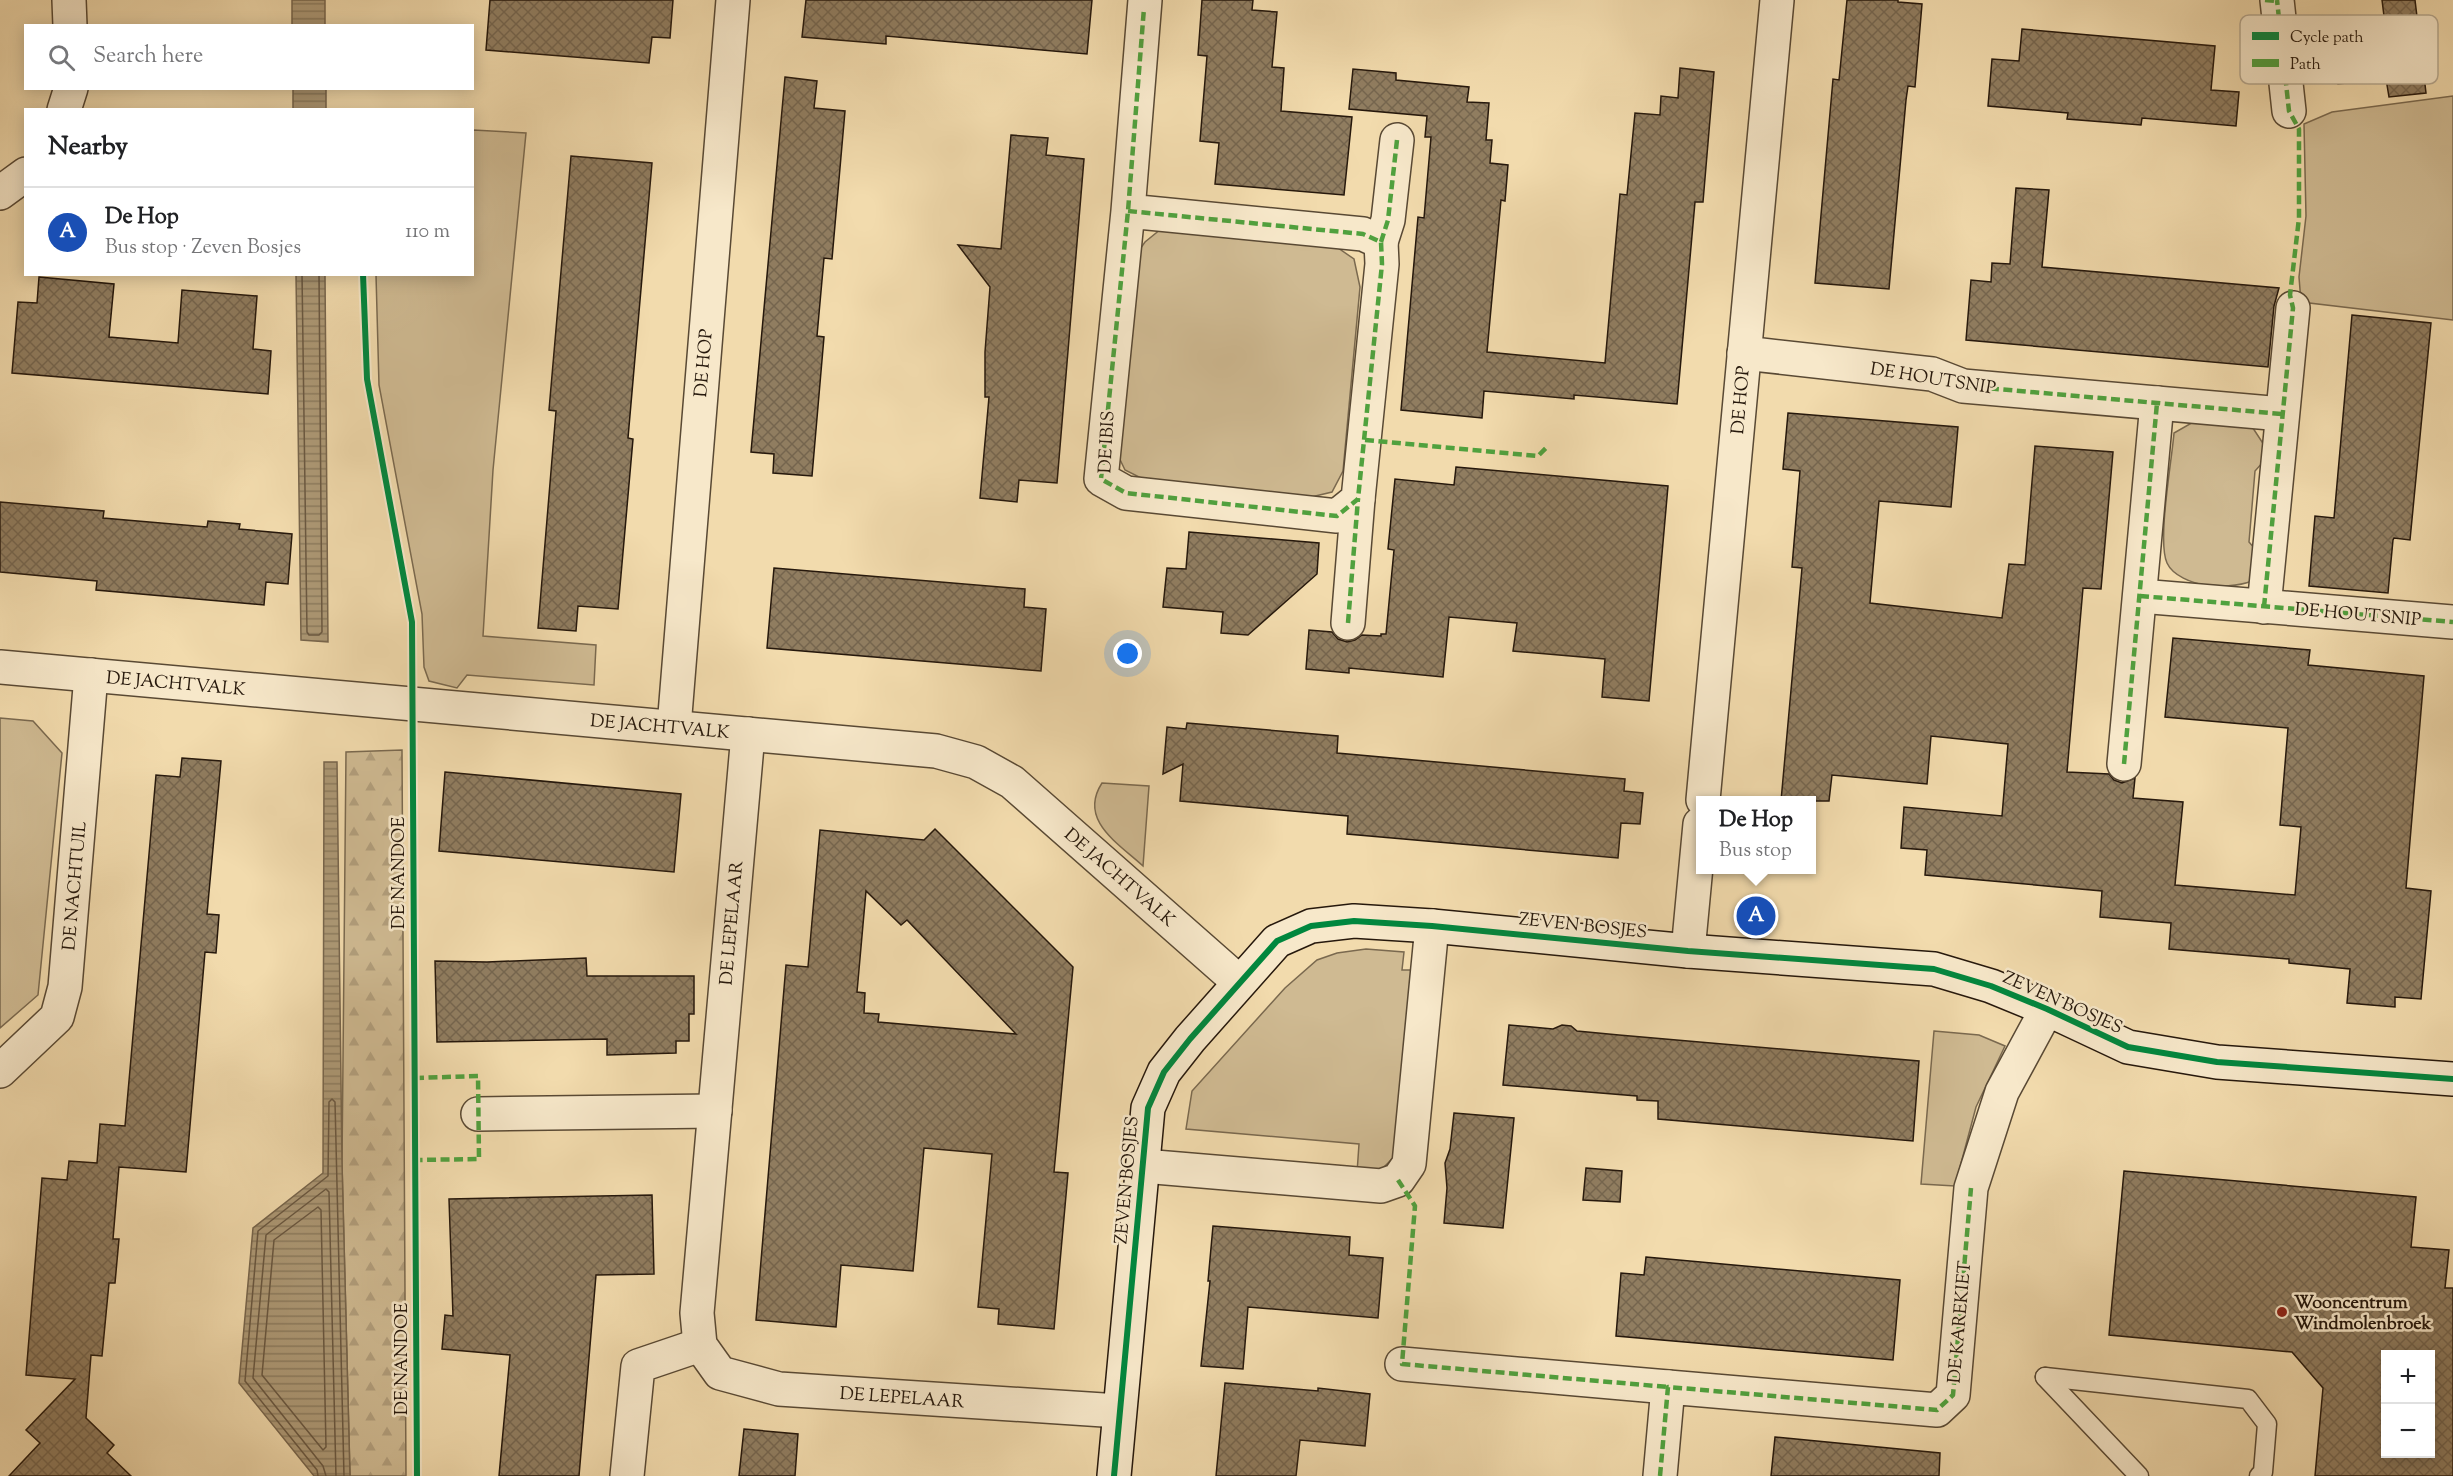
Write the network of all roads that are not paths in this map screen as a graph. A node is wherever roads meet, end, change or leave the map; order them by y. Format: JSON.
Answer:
{"nodes":[{"id":1,"x":69,"y":0,"type":"edge"},
{"id":2,"x":733,"y":0,"type":"edge"},
{"id":3,"x":1145,"y":0,"type":"edge"},
{"id":4,"x":1777,"y":0,"type":"edge"},
{"id":5,"x":2273,"y":0,"type":"edge"},
{"id":6,"x":2275,"y":15,"type":"edge"},
{"id":7,"x":70,"y":24,"type":"edge"},
{"id":8,"x":2285,"y":84,"type":"edge"},
{"id":9,"x":70,"y":90,"type":"edge"},
{"id":10,"x":65,"y":108,"type":"edge"},
{"id":11,"x":2289,"y":111,"type":"dead end"},
{"id":12,"x":1397,"y":140,"type":"dead end"},
{"id":13,"x":24,"y":175,"type":"edge"},
{"id":14,"x":0,"y":193,"type":"edge"},
{"id":15,"x":1128,"y":211,"type":"junction"},
{"id":16,"x":1381,"y":242,"type":"junction"},
{"id":17,"x":2293,"y":308,"type":"dead end"},
{"id":18,"x":1744,"y":353,"type":"junction"},
{"id":19,"x":2157,"y":403,"type":"junction"},
{"id":20,"x":2282,"y":414,"type":"junction"},
{"id":21,"x":1358,"y":499,"type":"junction"},
{"id":22,"x":2140,"y":596,"type":"junction"},
{"id":23,"x":2264,"y":607,"type":"junction"},
{"id":24,"x":2453,"y":622,"type":"edge"},
{"id":25,"x":1348,"y":623,"type":"dead end"},
{"id":26,"x":0,"y":667,"type":"edge"},
{"id":27,"x":92,"y":675,"type":"junction"},
{"id":28,"x":674,"y":727,"type":"junction"},
{"id":29,"x":748,"y":734,"type":"junction"},
{"id":30,"x":2124,"y":764,"type":"dead end"},
{"id":31,"x":1703,"y":796,"type":"edge"},
{"id":32,"x":1696,"y":873,"type":"edge"},
{"id":33,"x":1432,"y":926,"type":"junction"},
{"id":34,"x":1688,"y":951,"type":"junction"},
{"id":35,"x":1239,"y":982,"type":"junction"},
{"id":36,"x":2046,"y":1009,"type":"junction"},
{"id":37,"x":0,"y":1071,"type":"edge"},
{"id":38,"x":2453,"y":1078,"type":"edge"},
{"id":39,"x":715,"y":1111,"type":"junction"},
{"id":40,"x":478,"y":1114,"type":"dead end"},
{"id":41,"x":1143,"y":1166,"type":"junction"},
{"id":42,"x":700,"y":1345,"type":"junction"},
{"id":43,"x":1402,"y":1364,"type":"dead end"},
{"id":44,"x":1668,"y":1387,"type":"junction"},
{"id":45,"x":1119,"y":1411,"type":"junction"},
{"id":46,"x":627,"y":1476,"type":"edge"},
{"id":47,"x":1114,"y":1476,"type":"edge"},
{"id":48,"x":1660,"y":1476,"type":"edge"},
{"id":49,"x":2139,"y":1476,"type":"edge"},
{"id":50,"x":2259,"y":1476,"type":"edge"}],
"edges":[{"from":1,"to":7,"type":"street"},
{"from":2,"to":28,"type":"street","name":"DE HOP"},
{"from":3,"to":15,"type":"street","name":"DE IBIS"},
{"from":4,"to":18,"type":"street","name":"DE HOP"},
{"from":5,"to":6,"type":"street"},
{"from":8,"to":11,"type":"street"},
{"from":9,"to":10,"type":"street"},
{"from":12,"to":16,"type":"street"},
{"from":13,"to":14,"type":"street"},
{"from":15,"to":16,"type":"street"},
{"from":15,"to":21,"type":"street","name":"DE IBIS"},
{"from":16,"to":21,"type":"street"},
{"from":17,"to":20,"type":"street"},
{"from":18,"to":19,"type":"street","name":"DE HOUTSNIP"},
{"from":18,"to":31,"type":"street","name":"DE HOP"},
{"from":19,"to":20,"type":"street","name":"DE HOUTSNIP"},
{"from":19,"to":22,"type":"street"},
{"from":20,"to":23,"type":"street"},
{"from":21,"to":25,"type":"street"},
{"from":22,"to":23,"type":"street","name":"DE HOUTSNIP"},
{"from":22,"to":30,"type":"street"},
{"from":23,"to":24,"type":"street","name":"DE HOUTSNIP"},
{"from":26,"to":27,"type":"street","name":"DE JACHTVALK"},
{"from":27,"to":28,"type":"street","name":"DE JACHTVALK"},
{"from":27,"to":37,"type":"street","name":"DE NACHTUIL"},
{"from":28,"to":29,"type":"street","name":"DE JACHTVALK"},
{"from":29,"to":35,"type":"street","name":"DE JACHTVALK"},
{"from":29,"to":39,"type":"street","name":"DE LEPELAAR"},
{"from":32,"to":34,"type":"street"},
{"from":33,"to":34,"type":"street","name":"ZEVEN BOSJES"},
{"from":33,"to":35,"type":"street","name":"ZEVEN BOSJES"},
{"from":33,"to":41,"type":"street","name":"ZEVEN BOSJES"},
{"from":34,"to":36,"type":"street","name":"ZEVEN BOSJES"},
{"from":35,"to":41,"type":"street","name":"ZEVEN BOSJES"},
{"from":36,"to":38,"type":"street","name":"ZEVEN BOSJES"},
{"from":36,"to":44,"type":"street","name":"DE KAREKIET"},
{"from":39,"to":40,"type":"street"},
{"from":39,"to":42,"type":"street","name":"DE LEPELAAR"},
{"from":41,"to":45,"type":"street","name":"ZEVEN BOSJES"},
{"from":42,"to":45,"type":"street","name":"DE LEPELAAR"},
{"from":42,"to":46,"type":"street"},
{"from":43,"to":44,"type":"street","name":"DE KAREKIET"},
{"from":44,"to":48,"type":"street"},
{"from":45,"to":47,"type":"street","name":"ZEVEN BOSJES"},
{"from":49,"to":50,"type":"lane"}]}
